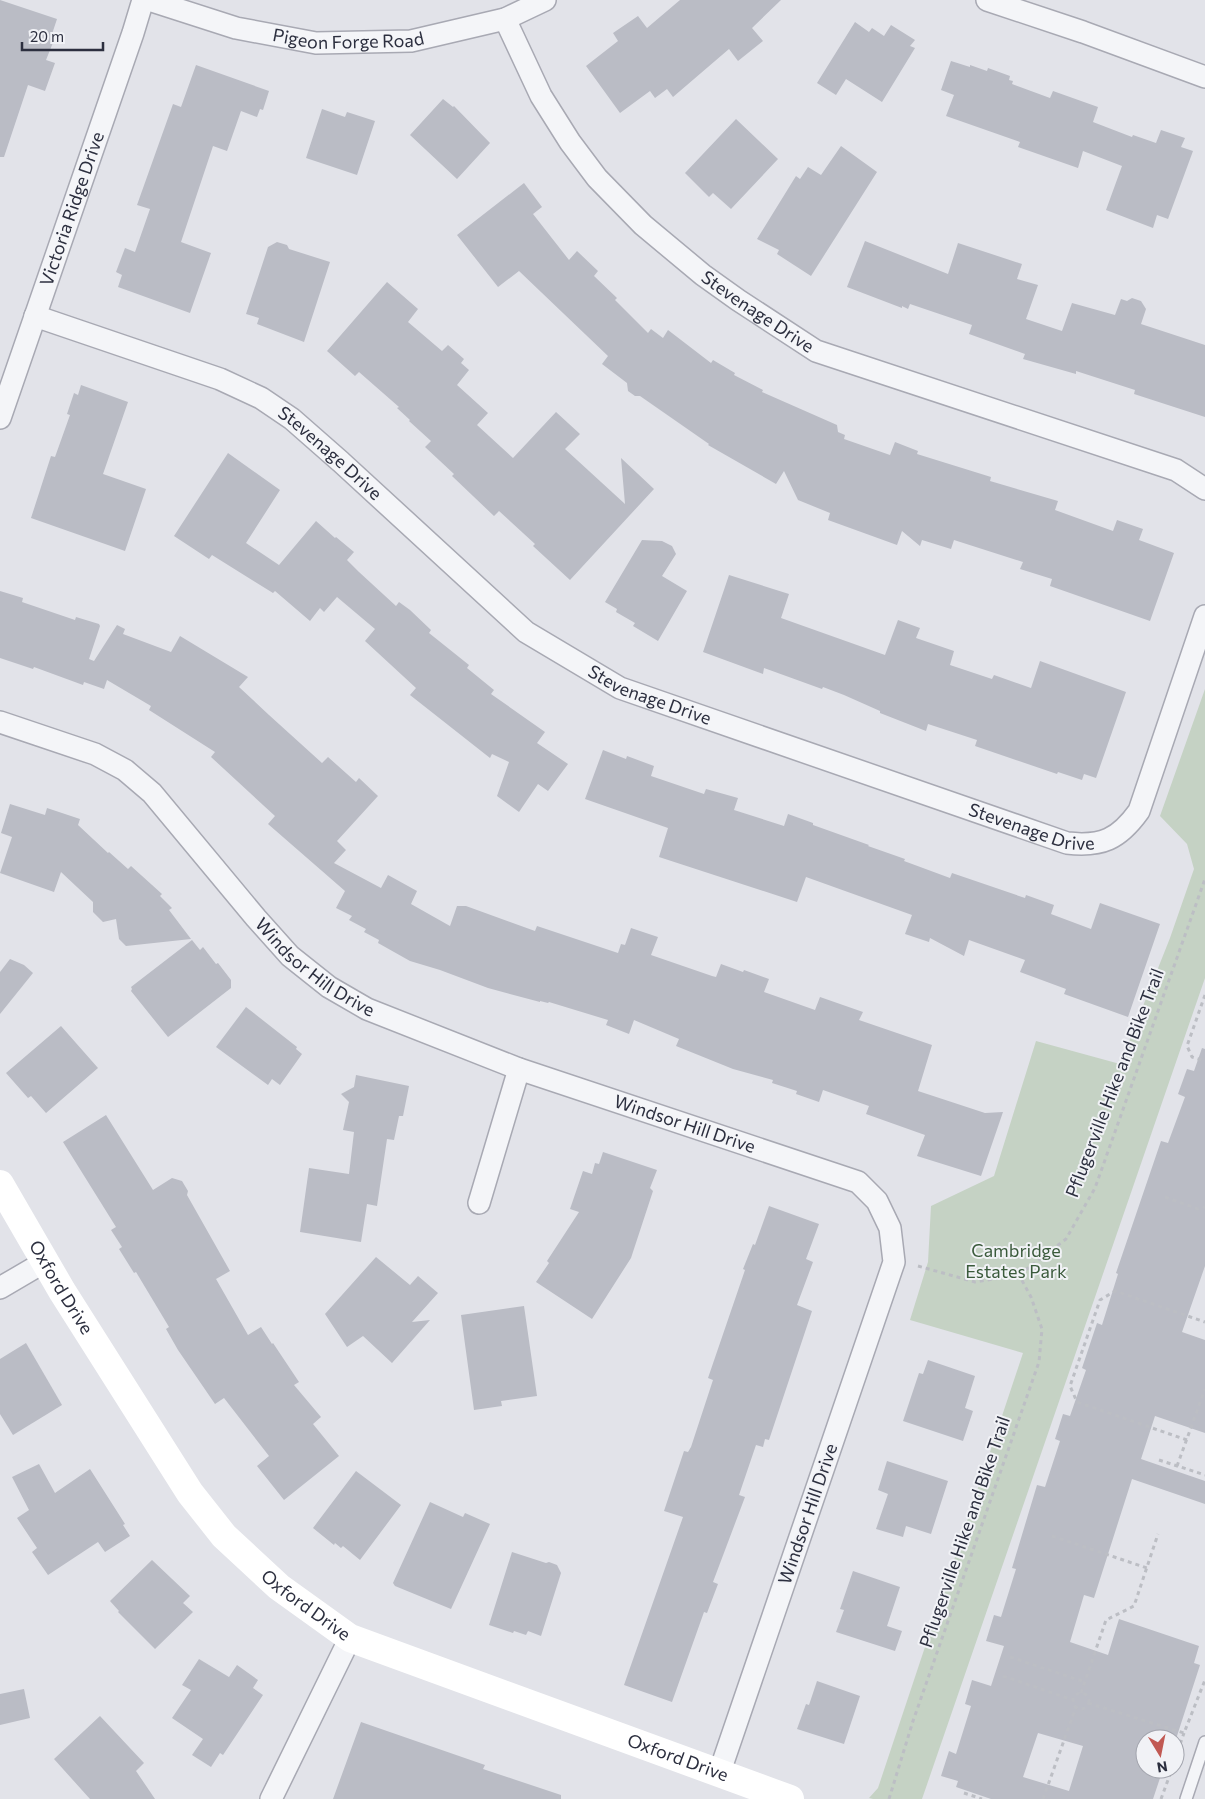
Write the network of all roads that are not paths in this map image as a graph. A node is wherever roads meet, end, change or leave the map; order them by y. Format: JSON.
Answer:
{"nodes":[{"id":1,"x":143,"y":0,"type":"edge"},
{"id":2,"x":149,"y":0,"type":"edge"},
{"id":3,"x":545,"y":0,"type":"edge"},
{"id":4,"x":987,"y":0,"type":"edge"},
{"id":5,"x":505,"y":19,"type":"junction"},
{"id":6,"x":1205,"y":77,"type":"edge"},
{"id":7,"x":35,"y":316,"type":"junction"},
{"id":8,"x":0,"y":418,"type":"edge"},
{"id":9,"x":1205,"y":489,"type":"edge"},
{"id":10,"x":1205,"y":616,"type":"edge"},
{"id":11,"x":0,"y":722,"type":"edge"},
{"id":12,"x":519,"y":1069,"type":"junction"},
{"id":13,"x":0,"y":1184,"type":"edge"},
{"id":14,"x":479,"y":1202,"type":"dead end"},
{"id":15,"x":46,"y":1261,"type":"junction"},
{"id":16,"x":0,"y":1288,"type":"edge"},
{"id":17,"x":350,"y":1638,"type":"junction"},
{"id":18,"x":1205,"y":1742,"type":"edge"},
{"id":19,"x":719,"y":1774,"type":"junction"},
{"id":20,"x":271,"y":1799,"type":"edge"},
{"id":21,"x":790,"y":1799,"type":"edge"},
{"id":22,"x":1186,"y":1799,"type":"edge"}],
"edges":[{"from":1,"to":7,"type":"street","name":"Victoria Ridge Drive"},
{"from":2,"to":5,"type":"street","name":"Pigeon Forge Road"},
{"from":3,"to":5,"type":"street","name":"Pigeon Forge Road"},
{"from":4,"to":6,"type":"street"},
{"from":5,"to":9,"type":"street","name":"Stevenage Drive"},
{"from":7,"to":8,"type":"street","name":"Victoria Ridge Drive"},
{"from":7,"to":10,"type":"street","name":"Stevenage Drive"},
{"from":11,"to":12,"type":"street","name":"Windsor Hill Drive"},
{"from":12,"to":14,"type":"street"},
{"from":12,"to":19,"type":"street","name":"Windsor Hill Drive"},
{"from":13,"to":15,"type":"street","name":"Oxford Drive"},
{"from":15,"to":16,"type":"street"},
{"from":15,"to":17,"type":"street","name":"Oxford Drive"},
{"from":17,"to":19,"type":"street","name":"Oxford Drive"},
{"from":17,"to":20,"type":"street"},
{"from":18,"to":22,"type":"lane"},
{"from":19,"to":21,"type":"street","name":"Oxford Drive"}]}
